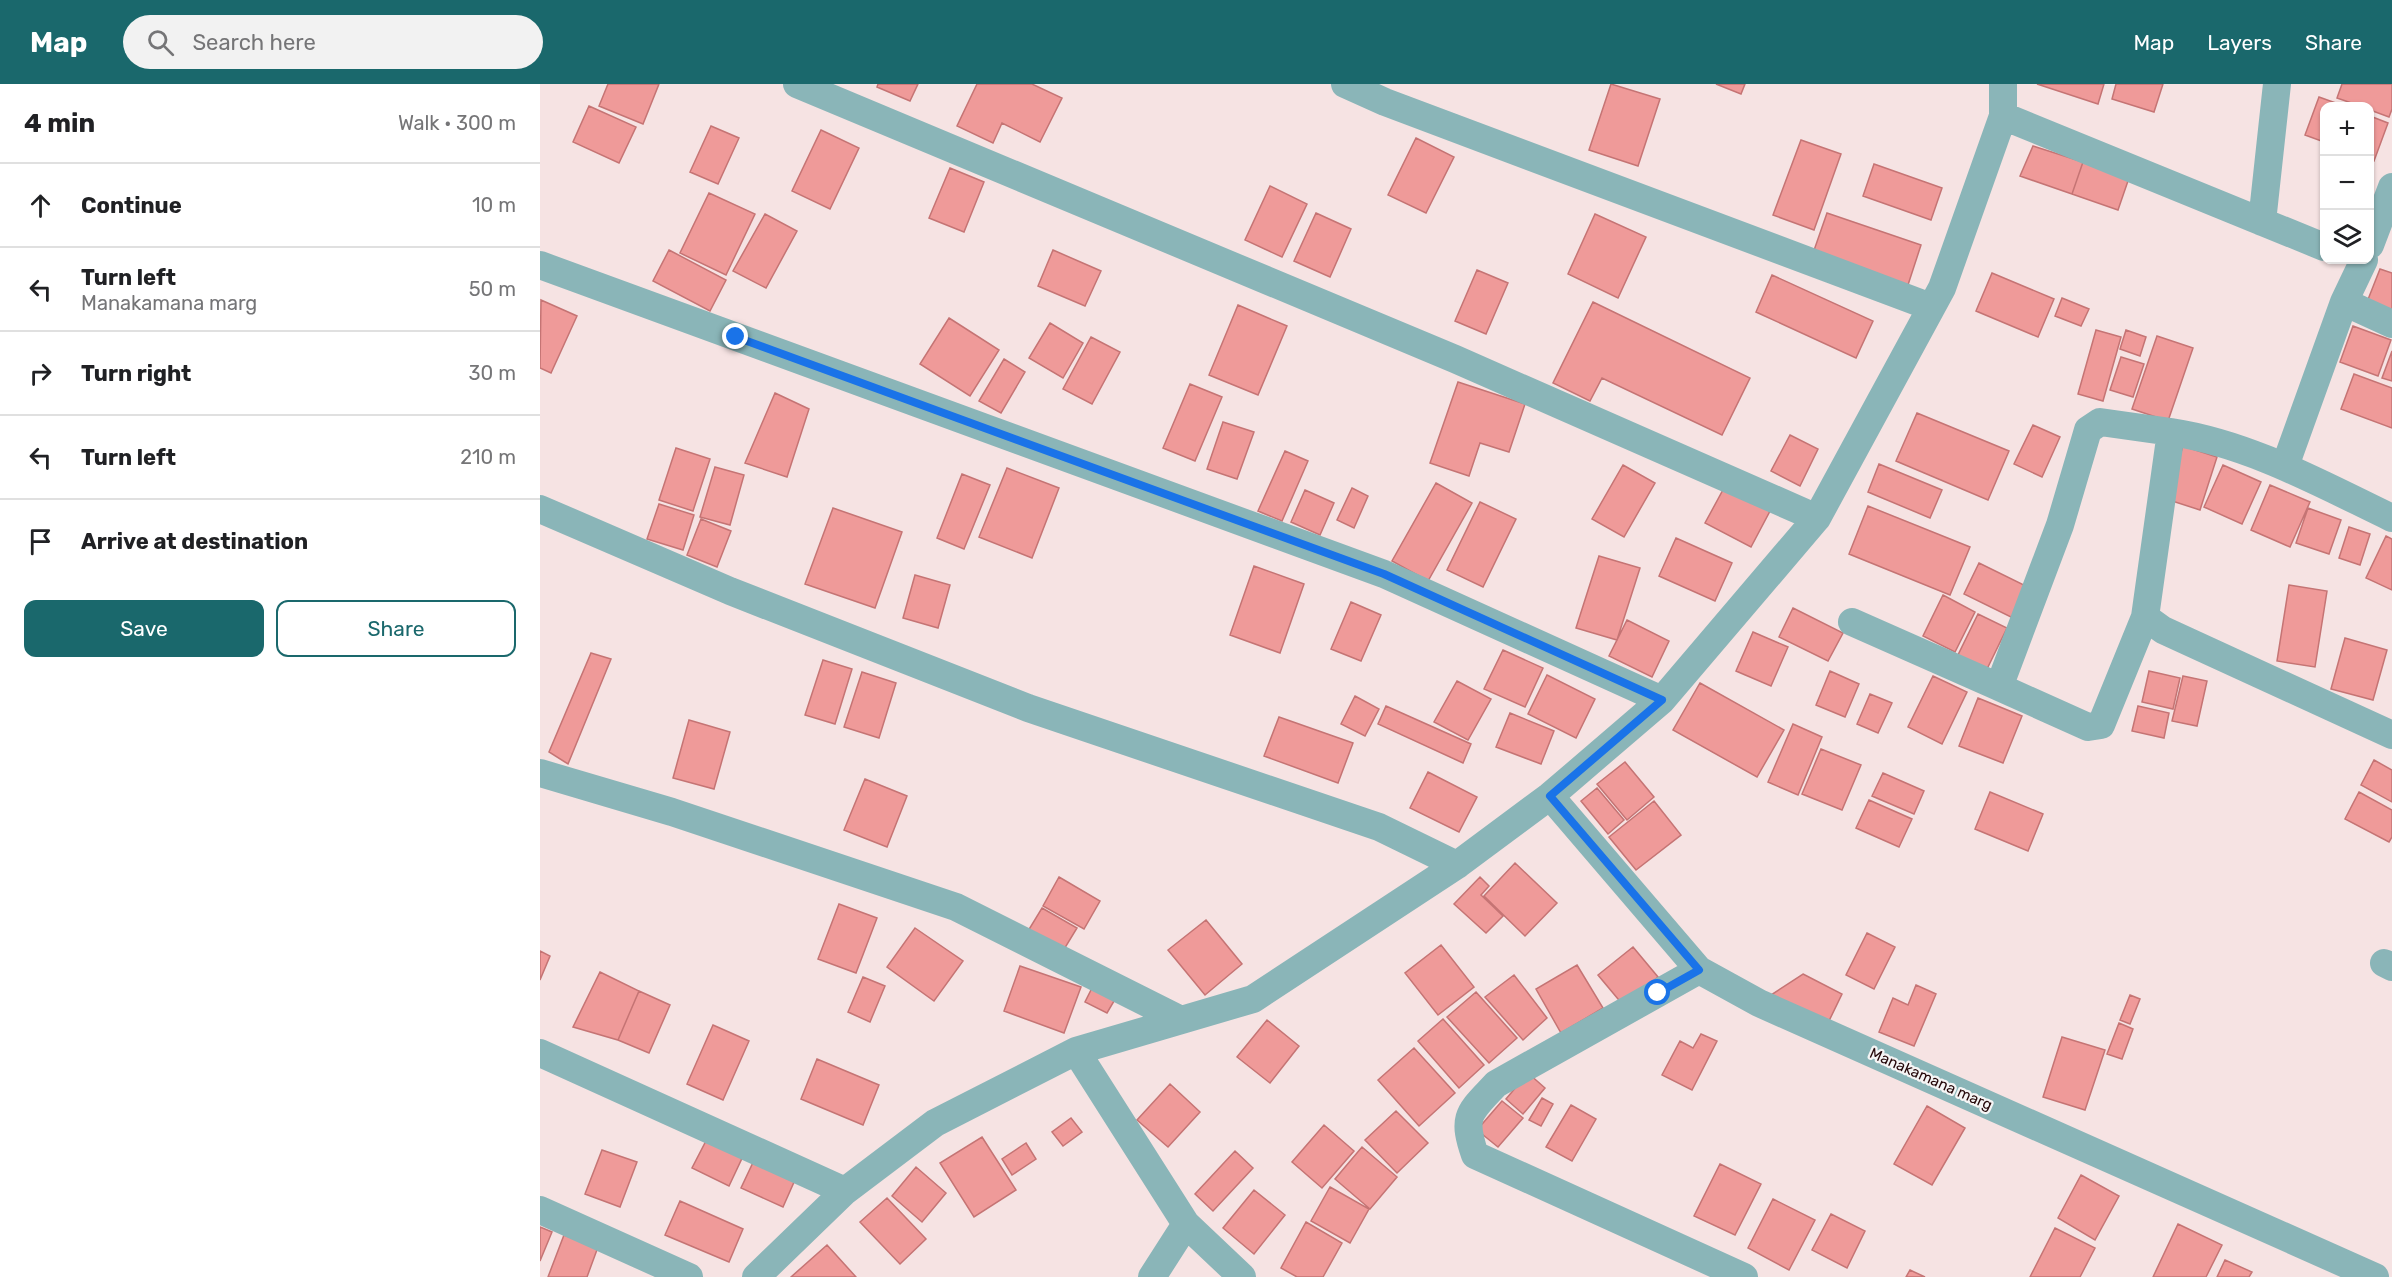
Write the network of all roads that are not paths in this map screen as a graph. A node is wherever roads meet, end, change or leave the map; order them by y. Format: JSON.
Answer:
{"nodes":[{"id":1,"x":797,"y":84,"type":"edge"},
{"id":2,"x":1345,"y":84,"type":"edge"},
{"id":3,"x":2003,"y":84,"type":"edge"},
{"id":4,"x":2277,"y":84,"type":"edge"},
{"id":5,"x":2003,"y":116,"type":"junction"},
{"id":6,"x":2392,"y":188,"type":"edge"},
{"id":7,"x":2262,"y":222,"type":"junction"},
{"id":8,"x":2374,"y":229,"type":"edge"},
{"id":9,"x":2320,"y":246,"type":"edge"},
{"id":10,"x":2359,"y":264,"type":"edge"},
{"id":11,"x":540,"y":265,"type":"edge"},
{"id":12,"x":2344,"y":302,"type":"junction"},
{"id":13,"x":1931,"y":307,"type":"junction"},
{"id":14,"x":2392,"y":324,"type":"edge"},
{"id":15,"x":2171,"y":432,"type":"junction"},
{"id":16,"x":2285,"y":466,"type":"junction"},
{"id":17,"x":540,"y":509,"type":"edge"},
{"id":18,"x":1817,"y":518,"type":"junction"},
{"id":19,"x":2392,"y":518,"type":"edge"},
{"id":20,"x":2145,"y":617,"type":"junction"},
{"id":21,"x":1852,"y":622,"type":"dead end"},
{"id":22,"x":1998,"y":687,"type":"junction"},
{"id":23,"x":1662,"y":700,"type":"junction"},
{"id":24,"x":2392,"y":735,"type":"edge"},
{"id":25,"x":540,"y":773,"type":"edge"},
{"id":26,"x":1550,"y":796,"type":"junction"},
{"id":27,"x":1457,"y":865,"type":"junction"},
{"id":28,"x":1699,"y":970,"type":"junction"},
{"id":29,"x":1181,"y":1020,"type":"junction"},
{"id":30,"x":1076,"y":1051,"type":"junction"},
{"id":31,"x":540,"y":1053,"type":"edge"},
{"id":32,"x":845,"y":1191,"type":"junction"},
{"id":33,"x":540,"y":1210,"type":"edge"},
{"id":34,"x":1186,"y":1224,"type":"junction"},
{"id":35,"x":689,"y":1277,"type":"edge"},
{"id":36,"x":756,"y":1277,"type":"edge"},
{"id":37,"x":1152,"y":1277,"type":"edge"},
{"id":38,"x":1242,"y":1277,"type":"edge"},
{"id":39,"x":1744,"y":1277,"type":"edge"},
{"id":40,"x":2375,"y":1277,"type":"edge"}],
"edges":[{"from":1,"to":18,"type":"street"},
{"from":2,"to":13,"type":"street"},
{"from":3,"to":5,"type":"street"},
{"from":4,"to":7,"type":"street"},
{"from":5,"to":7,"type":"street"},
{"from":5,"to":13,"type":"street"},
{"from":6,"to":8,"type":"street"},
{"from":7,"to":9,"type":"street"},
{"from":10,"to":12,"type":"street"},
{"from":11,"to":23,"type":"street"},
{"from":12,"to":14,"type":"street"},
{"from":12,"to":16,"type":"street"},
{"from":13,"to":18,"type":"street"},
{"from":15,"to":16,"type":"street"},
{"from":15,"to":20,"type":"street"},
{"from":15,"to":22,"type":"street"},
{"from":16,"to":19,"type":"street"},
{"from":17,"to":27,"type":"street"},
{"from":18,"to":23,"type":"street"},
{"from":20,"to":22,"type":"street"},
{"from":20,"to":24,"type":"street"},
{"from":21,"to":22,"type":"street"},
{"from":23,"to":26,"type":"street"},
{"from":25,"to":29,"type":"street"},
{"from":26,"to":27,"type":"street"},
{"from":26,"to":28,"type":"street","name":"Manakamana marg"},
{"from":27,"to":29,"type":"street"},
{"from":28,"to":39,"type":"street"},
{"from":28,"to":40,"type":"street","name":"Manakamana marg"},
{"from":29,"to":30,"type":"street"},
{"from":30,"to":32,"type":"street"},
{"from":30,"to":34,"type":"street"},
{"from":31,"to":32,"type":"street"},
{"from":32,"to":36,"type":"street"},
{"from":33,"to":35,"type":"street"},
{"from":34,"to":37,"type":"street"},
{"from":34,"to":38,"type":"street"}]}
